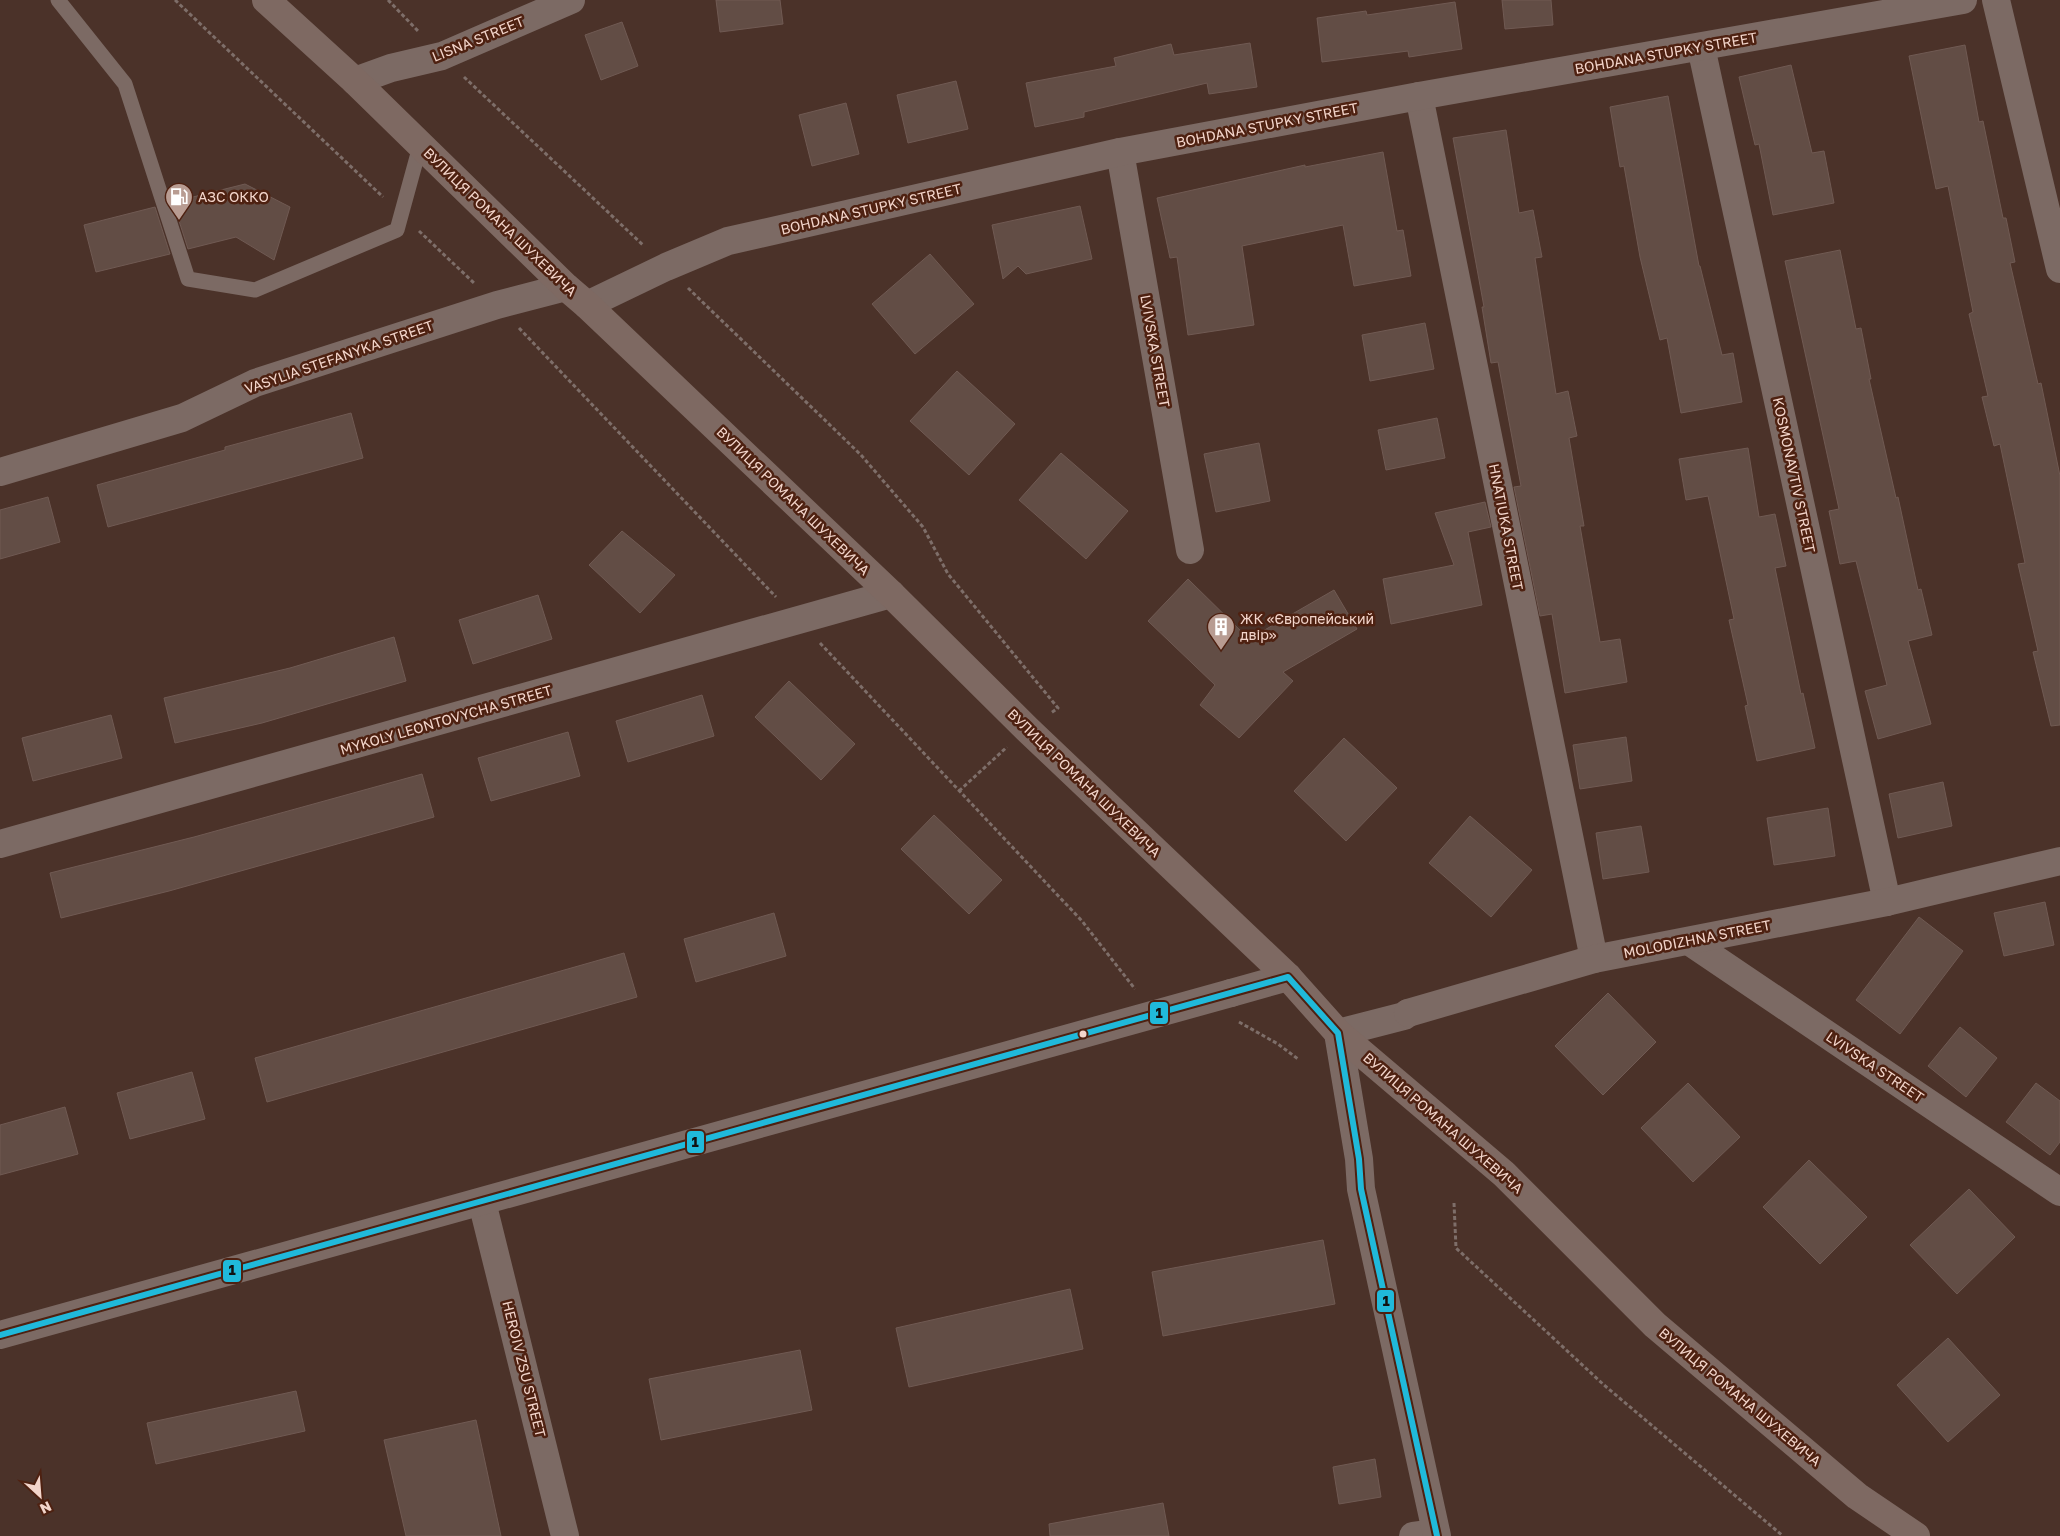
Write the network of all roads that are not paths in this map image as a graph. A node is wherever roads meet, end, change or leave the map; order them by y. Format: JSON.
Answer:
{"nodes":[{"id":1,"x":58,"y":0,"type":"edge"},
{"id":2,"x":571,"y":0,"type":"edge"},
{"id":3,"x":1963,"y":0,"type":"edge"},
{"id":4,"x":1996,"y":0,"type":"edge"},
{"id":5,"x":269,"y":2,"type":"edge"},
{"id":6,"x":1701,"y":48,"type":"junction"},
{"id":7,"x":355,"y":81,"type":"junction"},
{"id":8,"x":1419,"y":96,"type":"junction"},
{"id":9,"x":420,"y":146,"type":"junction"},
{"id":10,"x":1120,"y":152,"type":"junction"},
{"id":11,"x":2060,"y":269,"type":"edge"},
{"id":12,"x":566,"y":287,"type":"junction"},
{"id":13,"x":588,"y":305,"type":"junction"},
{"id":14,"x":0,"y":472,"type":"edge"},
{"id":15,"x":1190,"y":550,"type":"dead end"},
{"id":16,"x":891,"y":594,"type":"junction"},
{"id":17,"x":0,"y":844,"type":"edge"},
{"id":18,"x":2060,"y":861,"type":"edge"},
{"id":19,"x":1887,"y":902,"type":"junction"},
{"id":20,"x":1690,"y":942,"type":"junction"},
{"id":21,"x":1594,"y":959,"type":"junction"},
{"id":22,"x":1288,"y":977,"type":"junction"},
{"id":23,"x":1338,"y":1033,"type":"junction"},
{"id":24,"x":2060,"y":1192,"type":"edge"},
{"id":25,"x":482,"y":1202,"type":"junction"},
{"id":26,"x":0,"y":1335,"type":"edge"},
{"id":27,"x":1428,"y":1535,"type":"edge"},
{"id":28,"x":565,"y":1536,"type":"edge"},
{"id":29,"x":1916,"y":1536,"type":"edge"}],
"edges":[{"from":1,"to":9,"type":"lane"},
{"from":2,"to":7,"type":"street","name":"LISNA STREET"},
{"from":3,"to":6,"type":"street","name":"BOHDANA STUPKY STREET"},
{"from":4,"to":11,"type":"street"},
{"from":5,"to":7,"type":"main road","name":"ВУЛИЦЯ РОМАНА ШУХЕВИЧА"},
{"from":6,"to":8,"type":"street","name":"BOHDANA STUPKY STREET"},
{"from":6,"to":19,"type":"street","name":"KOSMONAVTIV STREET"},
{"from":7,"to":9,"type":"main road","name":"ВУЛИЦЯ РОМАНА ШУХЕВИЧА"},
{"from":8,"to":10,"type":"street","name":"BOHDANA STUPKY STREET"},
{"from":8,"to":21,"type":"street","name":"HNATIUKA STREET"},
{"from":9,"to":12,"type":"main road","name":"ВУЛИЦЯ РОМАНА ШУХЕВИЧА"},
{"from":10,"to":13,"type":"street","name":"BOHDANA STUPKY STREET"},
{"from":10,"to":15,"type":"street","name":"LVIVSKA STREET"},
{"from":12,"to":13,"type":"main road","name":"ВУЛИЦЯ РОМАНА ШУХЕВИЧА"},
{"from":12,"to":14,"type":"street","name":"VASYLIA STEFANYKA STREET"},
{"from":13,"to":16,"type":"main road","name":"ВУЛИЦЯ РОМАНА ШУХЕВИЧА"},
{"from":16,"to":17,"type":"street","name":"MYKOLY LEONTOVYCHA STREET"},
{"from":16,"to":22,"type":"main road","name":"ВУЛИЦЯ РОМАНА ШУХЕВИЧА"},
{"from":18,"to":19,"type":"street","name":"MOLODIZHNA STREET"},
{"from":19,"to":20,"type":"street","name":"MOLODIZHNA STREET"},
{"from":20,"to":21,"type":"street","name":"MOLODIZHNA STREET"},
{"from":20,"to":24,"type":"street","name":"LVIVSKA STREET"},
{"from":21,"to":23,"type":"street","name":"MOLODIZHNA STREET"},
{"from":22,"to":23,"type":"main road","name":"ВУЛИЦЯ РОМАНА ШУХЕВИЧА"},
{"from":22,"to":25,"type":"street"},
{"from":23,"to":27,"type":"street"},
{"from":23,"to":29,"type":"main road","name":"ВУЛИЦЯ РОМАНА ШУХЕВИЧА"},
{"from":25,"to":26,"type":"street"},
{"from":25,"to":28,"type":"street","name":"HEROIV ZSU STREET"}]}
